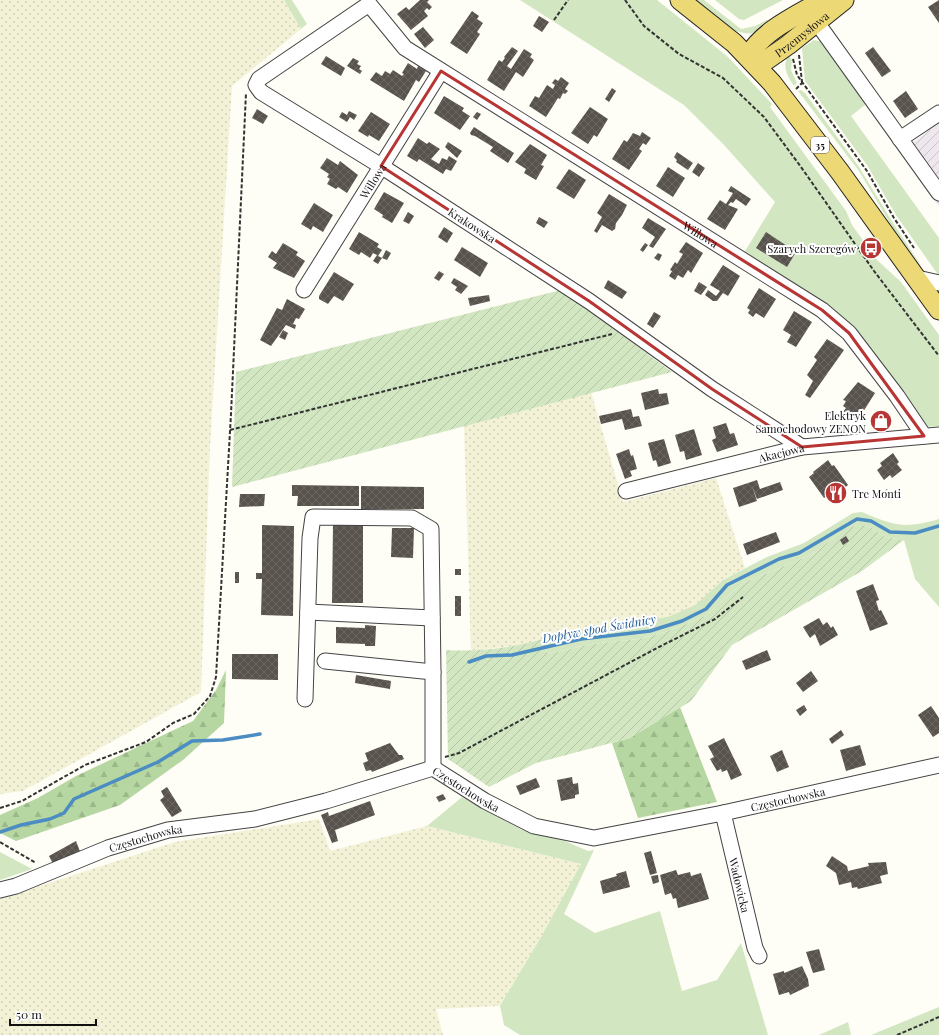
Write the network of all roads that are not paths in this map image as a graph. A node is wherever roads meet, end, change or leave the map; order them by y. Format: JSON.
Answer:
{"nodes":[{"id":1,"x":680,"y":0,"type":"edge"},
{"id":2,"x":372,"y":2,"type":"edge"},
{"id":3,"x":824,"y":7,"type":"edge"},
{"id":4,"x":753,"y":61,"type":"junction"},
{"id":5,"x":441,"y":71,"type":"junction"},
{"id":6,"x":939,"y":113,"type":"edge"},
{"id":7,"x":900,"y":139,"type":"junction"},
{"id":8,"x":381,"y":166,"type":"junction"},
{"id":9,"x":939,"y":193,"type":"edge"},
{"id":10,"x":917,"y":278,"type":"junction"},
{"id":11,"x":939,"y":283,"type":"edge"},
{"id":12,"x":304,"y":290,"type":"dead end"},
{"id":13,"x":939,"y":310,"type":"edge"},
{"id":14,"x":939,"y":435,"type":"edge"},
{"id":15,"x":924,"y":436,"type":"junction"},
{"id":16,"x":802,"y":447,"type":"junction"},
{"id":17,"x":626,"y":491,"type":"dead end"},
{"id":18,"x":308,"y":612,"type":"junction"},
{"id":19,"x":432,"y":618,"type":"junction"},
{"id":20,"x":325,"y":661,"type":"dead end"},
{"id":21,"x":433,"y":672,"type":"junction"},
{"id":22,"x":305,"y":699,"type":"dead end"},
{"id":23,"x":433,"y":764,"type":"junction"},
{"id":24,"x":939,"y":765,"type":"edge"},
{"id":25,"x":723,"y":813,"type":"junction"},
{"id":26,"x":0,"y":890,"type":"edge"},
{"id":27,"x":759,"y":956,"type":"dead end"}],
"edges":[{"from":1,"to":4,"type":"main road","number":"35"},
{"from":2,"to":5,"type":"street","name":"Willowa"},
{"from":2,"to":8,"type":"street","name":"Krakowska"},
{"from":3,"to":4,"type":"main road","name":"Przemysłowa"},
{"from":3,"to":7,"type":"street"},
{"from":4,"to":10,"type":"main road","number":"35"},
{"from":5,"to":8,"type":"street","name":"Willowa"},
{"from":5,"to":15,"type":"street","name":"Willowa"},
{"from":6,"to":7,"type":"street"},
{"from":7,"to":9,"type":"street"},
{"from":8,"to":12,"type":"street","name":"Willowa"},
{"from":8,"to":16,"type":"street","name":"Krakowska"},
{"from":10,"to":11,"type":"street"},
{"from":10,"to":13,"type":"main road","number":"35"},
{"from":14,"to":15,"type":"street","name":"Akacjowa"},
{"from":15,"to":16,"type":"street","name":"Akacjowa"},
{"from":16,"to":17,"type":"street","name":"Akacjowa"},
{"from":18,"to":19,"type":"street"},
{"from":18,"to":19,"type":"street"},
{"from":18,"to":22,"type":"street"},
{"from":19,"to":21,"type":"street"},
{"from":20,"to":21,"type":"street"},
{"from":21,"to":23,"type":"street"},
{"from":23,"to":25,"type":"street","name":"Częstochowska"},
{"from":23,"to":26,"type":"street","name":"Częstochowska"},
{"from":24,"to":25,"type":"street","name":"Częstochowska"},
{"from":25,"to":27,"type":"street","name":"Wadowicka"}]}
